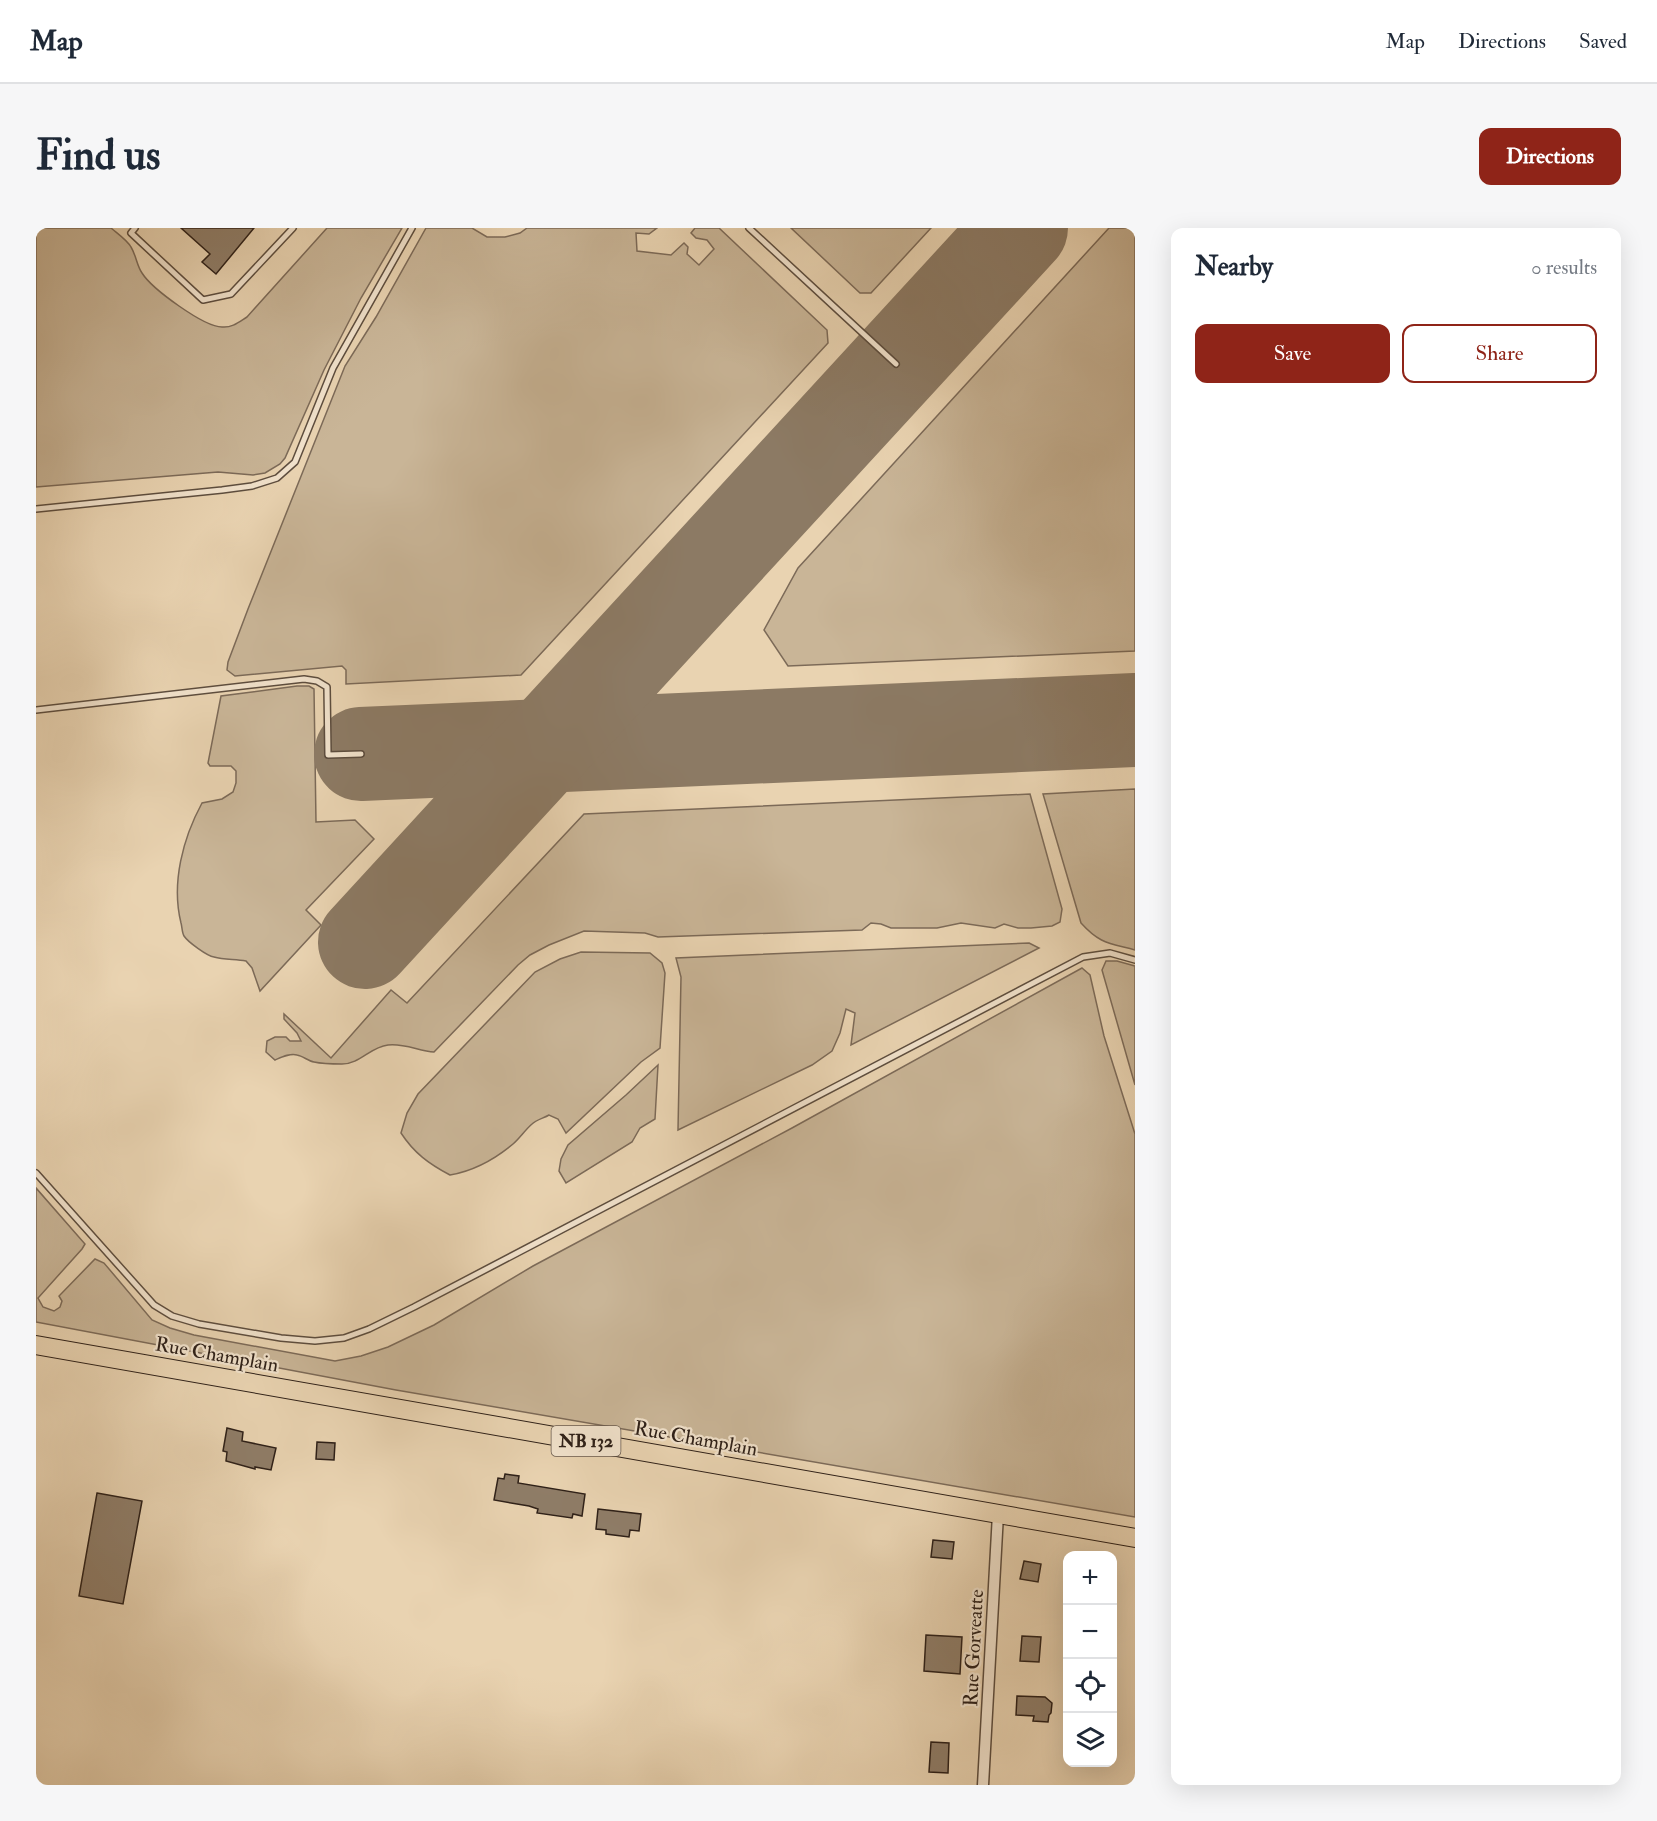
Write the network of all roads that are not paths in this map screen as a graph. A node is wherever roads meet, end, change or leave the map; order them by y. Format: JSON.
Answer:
{"nodes":[{"id":1,"x":135,"y":228,"type":"edge"},
{"id":2,"x":293,"y":228,"type":"edge"},
{"id":3,"x":412,"y":228,"type":"edge"},
{"id":4,"x":749,"y":228,"type":"edge"},
{"id":5,"x":896,"y":364,"type":"dead end"},
{"id":6,"x":36,"y":508,"type":"edge"},
{"id":7,"x":36,"y":710,"type":"edge"},
{"id":8,"x":361,"y":754,"type":"dead end"},
{"id":9,"x":1135,"y":960,"type":"edge"},
{"id":10,"x":36,"y":1173,"type":"edge"},
{"id":11,"x":36,"y":1345,"type":"edge"},
{"id":12,"x":998,"y":1514,"type":"junction"},
{"id":13,"x":1135,"y":1538,"type":"edge"},
{"id":14,"x":983,"y":1785,"type":"edge"}],
"edges":[{"from":1,"to":2,"type":"lane"},
{"from":3,"to":6,"type":"lane"},
{"from":4,"to":5,"type":"lane"},
{"from":7,"to":8,"type":"lane"},
{"from":9,"to":10,"type":"lane"},
{"from":11,"to":12,"type":"main road","name":"Rue Champlain","number":"NB 132"},
{"from":12,"to":13,"type":"main road","name":"Rue Champlain","number":"NB 132"},
{"from":12,"to":14,"type":"street","name":"Rue Gorveatte"}]}
